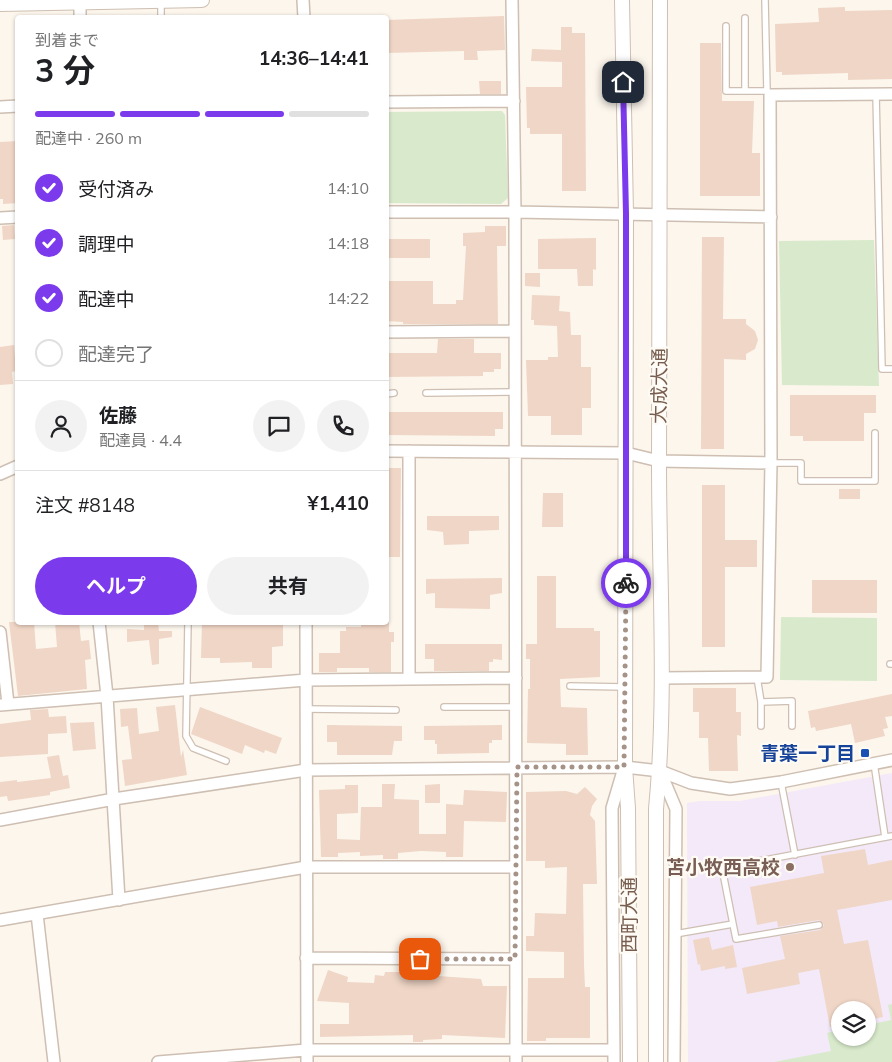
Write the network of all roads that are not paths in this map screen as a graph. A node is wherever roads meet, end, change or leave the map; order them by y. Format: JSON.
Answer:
{"nodes":[{"id":1,"x":202,"y":0,"type":"edge"},
{"id":2,"x":303,"y":0,"type":"edge"},
{"id":3,"x":512,"y":0,"type":"edge"},
{"id":4,"x":622,"y":0,"type":"edge"},
{"id":5,"x":660,"y":0,"type":"edge"},
{"id":6,"x":765,"y":0,"type":"edge"},
{"id":7,"x":80,"y":1,"type":"edge"},
{"id":8,"x":161,"y":1,"type":"edge"},
{"id":9,"x":0,"y":4,"type":"edge"},
{"id":10,"x":80,"y":15,"type":"edge"},
{"id":11,"x":161,"y":15,"type":"edge"},
{"id":12,"x":304,"y":15,"type":"edge"},
{"id":13,"x":745,"y":18,"type":"dead end"},
{"id":14,"x":726,"y":26,"type":"dead end"},
{"id":15,"x":746,"y":91,"type":"junction"},
{"id":16,"x":769,"y":93,"type":"junction"},
{"id":17,"x":876,"y":94,"type":"junction"},
{"id":18,"x":892,"y":94,"type":"edge"},
{"id":19,"x":514,"y":101,"type":"junction"},
{"id":20,"x":389,"y":102,"type":"edge"},
{"id":21,"x":15,"y":106,"type":"edge"},
{"id":22,"x":0,"y":107,"type":"edge"},
{"id":23,"x":389,"y":212,"type":"edge"},
{"id":24,"x":515,"y":212,"type":"junction"},
{"id":25,"x":626,"y":214,"type":"junction"},
{"id":26,"x":661,"y":216,"type":"junction"},
{"id":27,"x":15,"y":217,"type":"edge"},
{"id":28,"x":771,"y":217,"type":"junction"},
{"id":29,"x":0,"y":218,"type":"edge"},
{"id":30,"x":389,"y":332,"type":"edge"},
{"id":31,"x":515,"y":332,"type":"junction"},
{"id":32,"x":892,"y":369,"type":"edge"},
{"id":33,"x":515,"y":392,"type":"junction"},
{"id":34,"x":426,"y":393,"type":"dead end"},
{"id":35,"x":389,"y":394,"type":"edge"},
{"id":36,"x":394,"y":394,"type":"dead end"},
{"id":37,"x":874,"y":433,"type":"dead end"},
{"id":38,"x":389,"y":451,"type":"edge"},
{"id":39,"x":410,"y":451,"type":"junction"},
{"id":40,"x":515,"y":451,"type":"junction"},
{"id":41,"x":626,"y":452,"type":"junction"},
{"id":42,"x":659,"y":461,"type":"junction"},
{"id":43,"x":771,"y":463,"type":"junction"},
{"id":44,"x":15,"y":467,"type":"edge"},
{"id":45,"x":0,"y":474,"type":"edge"},
{"id":46,"x":99,"y":625,"type":"edge"},
{"id":47,"x":188,"y":625,"type":"edge"},
{"id":48,"x":306,"y":625,"type":"edge"},
{"id":49,"x":0,"y":632,"type":"edge"},
{"id":50,"x":758,"y":677,"type":"junction"},
{"id":51,"x":409,"y":678,"type":"junction"},
{"id":52,"x":516,"y":678,"type":"junction"},
{"id":53,"x":661,"y":678,"type":"junction"},
{"id":54,"x":306,"y":680,"type":"junction"},
{"id":55,"x":570,"y":686,"type":"dead end"},
{"id":56,"x":625,"y":687,"type":"junction"},
{"id":57,"x":186,"y":690,"type":"junction"},
{"id":58,"x":107,"y":696,"type":"junction"},
{"id":59,"x":761,"y":702,"type":"junction"},
{"id":60,"x":4,"y":704,"type":"edge"},
{"id":61,"x":444,"y":707,"type":"dead end"},
{"id":62,"x":516,"y":708,"type":"junction"},
{"id":63,"x":306,"y":709,"type":"junction"},
{"id":64,"x":396,"y":710,"type":"dead end"},
{"id":65,"x":760,"y":726,"type":"dead end"},
{"id":66,"x":792,"y":726,"type":"dead end"},
{"id":67,"x":892,"y":760,"type":"edge"},
{"id":68,"x":226,"y":761,"type":"dead end"},
{"id":69,"x":874,"y":763,"type":"junction"},
{"id":70,"x":517,"y":767,"type":"junction"},
{"id":71,"x":624,"y":767,"type":"junction"},
{"id":72,"x":306,"y":770,"type":"junction"},
{"id":73,"x":660,"y":771,"type":"junction"},
{"id":74,"x":781,"y":782,"type":"junction"},
{"id":75,"x":114,"y":800,"type":"junction"},
{"id":76,"x":0,"y":820,"type":"edge"},
{"id":77,"x":892,"y":836,"type":"edge"},
{"id":78,"x":885,"y":837,"type":"junction"},
{"id":79,"x":795,"y":855,"type":"junction"},
{"id":80,"x":306,"y":867,"type":"junction"},
{"id":81,"x":515,"y":867,"type":"junction"},
{"id":82,"x":119,"y":900,"type":"junction"},
{"id":83,"x":37,"y":914,"type":"junction"},
{"id":84,"x":0,"y":920,"type":"edge"},
{"id":85,"x":733,"y":924,"type":"junction"},
{"id":86,"x":819,"y":925,"type":"dead end"},
{"id":87,"x":674,"y":934,"type":"junction"},
{"id":88,"x":306,"y":958,"type":"junction"},
{"id":89,"x":515,"y":959,"type":"junction"},
{"id":90,"x":614,"y":1050,"type":"junction"},
{"id":91,"x":306,"y":1056,"type":"edge"},
{"id":92,"x":515,"y":1056,"type":"edge"},
{"id":93,"x":54,"y":1062,"type":"edge"},
{"id":94,"x":158,"y":1062,"type":"edge"},
{"id":95,"x":614,"y":1062,"type":"edge"},
{"id":96,"x":630,"y":1062,"type":"edge"},
{"id":97,"x":656,"y":1062,"type":"edge"},
{"id":98,"x":674,"y":1062,"type":"edge"}],
"edges":[{"from":1,"to":8,"type":"street"},
{"from":2,"to":12,"type":"street"},
{"from":3,"to":19,"type":"street"},
{"from":4,"to":25,"type":"street","name":"大成大通"},
{"from":5,"to":26,"type":"street","name":"大成大通"},
{"from":6,"to":16,"type":"lane"},
{"from":7,"to":8,"type":"street"},
{"from":7,"to":9,"type":"street"},
{"from":7,"to":10,"type":"street"},
{"from":8,"to":11,"type":"lane"},
{"from":13,"to":15,"type":"lane"},
{"from":14,"to":15,"type":"lane"},
{"from":15,"to":16,"type":"lane"},
{"from":16,"to":17,"type":"street"},
{"from":16,"to":28,"type":"street"},
{"from":17,"to":18,"type":"street"},
{"from":17,"to":32,"type":"lane"},
{"from":19,"to":20,"type":"street"},
{"from":19,"to":24,"type":"street"},
{"from":21,"to":22,"type":"street"},
{"from":23,"to":24,"type":"street"},
{"from":24,"to":25,"type":"street"},
{"from":24,"to":31,"type":"street"},
{"from":25,"to":26,"type":"street"},
{"from":25,"to":41,"type":"street","name":"大成大通"},
{"from":26,"to":28,"type":"street"},
{"from":26,"to":42,"type":"street","name":"大成大通"},
{"from":27,"to":29,"type":"street"},
{"from":28,"to":43,"type":"street"},
{"from":30,"to":31,"type":"street"},
{"from":31,"to":33,"type":"street"},
{"from":33,"to":34,"type":"lane"},
{"from":33,"to":40,"type":"street"},
{"from":35,"to":36,"type":"lane"},
{"from":37,"to":43,"type":"lane"},
{"from":38,"to":39,"type":"street"},
{"from":39,"to":40,"type":"street"},
{"from":39,"to":51,"type":"street"},
{"from":40,"to":41,"type":"street"},
{"from":40,"to":52,"type":"street"},
{"from":41,"to":42,"type":"street"},
{"from":41,"to":56,"type":"street","name":"大成大通"},
{"from":42,"to":43,"type":"street"},
{"from":42,"to":53,"type":"street","name":"大成大通"},
{"from":43,"to":50,"type":"street"},
{"from":44,"to":45,"type":"street"},
{"from":46,"to":58,"type":"street"},
{"from":47,"to":57,"type":"lane"},
{"from":48,"to":54,"type":"street"},
{"from":49,"to":60,"type":"street"},
{"from":50,"to":53,"type":"street"},
{"from":50,"to":59,"type":"lane"},
{"from":51,"to":52,"type":"street"},
{"from":51,"to":54,"type":"street"},
{"from":52,"to":62,"type":"street"},
{"from":53,"to":73,"type":"street","name":"大成大通"},
{"from":54,"to":57,"type":"street"},
{"from":54,"to":63,"type":"street"},
{"from":55,"to":56,"type":"lane"},
{"from":56,"to":71,"type":"street","name":"大成大通"},
{"from":57,"to":58,"type":"street"},
{"from":57,"to":68,"type":"lane"},
{"from":58,"to":60,"type":"street"},
{"from":58,"to":75,"type":"street"},
{"from":59,"to":65,"type":"lane"},
{"from":59,"to":66,"type":"lane"},
{"from":61,"to":62,"type":"lane"},
{"from":62,"to":70,"type":"street"},
{"from":63,"to":64,"type":"lane"},
{"from":63,"to":72,"type":"street"},
{"from":67,"to":69,"type":"street"},
{"from":69,"to":74,"type":"street"},
{"from":69,"to":78,"type":"lane"},
{"from":70,"to":71,"type":"street"},
{"from":70,"to":72,"type":"street"},
{"from":70,"to":81,"type":"street"},
{"from":71,"to":73,"type":"street"},
{"from":71,"to":90,"type":"street"},
{"from":71,"to":96,"type":"street","name":"西町大通"},
{"from":72,"to":75,"type":"street"},
{"from":72,"to":80,"type":"street"},
{"from":73,"to":74,"type":"street"},
{"from":73,"to":87,"type":"street"},
{"from":73,"to":97,"type":"street","name":"西町大通"},
{"from":74,"to":79,"type":"lane"},
{"from":75,"to":76,"type":"street"},
{"from":75,"to":82,"type":"street"},
{"from":77,"to":78,"type":"lane"},
{"from":78,"to":79,"type":"lane"},
{"from":79,"to":85,"type":"lane"},
{"from":80,"to":81,"type":"street"},
{"from":80,"to":82,"type":"street"},
{"from":80,"to":88,"type":"street"},
{"from":81,"to":89,"type":"street"},
{"from":82,"to":83,"type":"street"},
{"from":83,"to":84,"type":"street"},
{"from":83,"to":93,"type":"street"},
{"from":85,"to":86,"type":"lane"},
{"from":85,"to":87,"type":"lane"},
{"from":87,"to":98,"type":"street"},
{"from":88,"to":89,"type":"street"},
{"from":88,"to":91,"type":"street"},
{"from":89,"to":92,"type":"street"},
{"from":90,"to":92,"type":"street"},
{"from":90,"to":95,"type":"street"},
{"from":91,"to":92,"type":"street"},
{"from":91,"to":94,"type":"street"}]}
